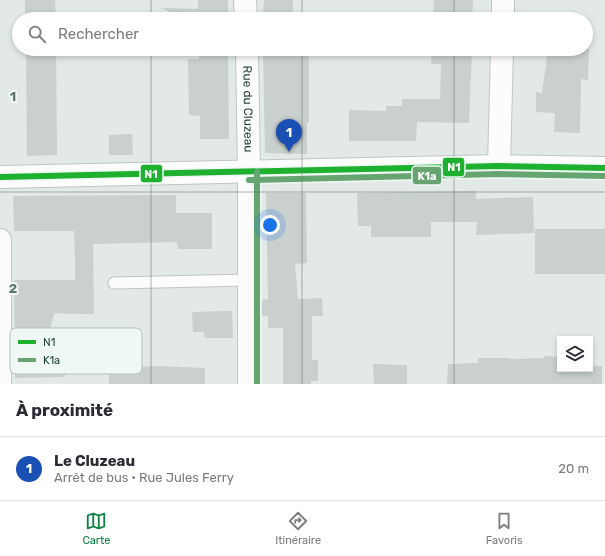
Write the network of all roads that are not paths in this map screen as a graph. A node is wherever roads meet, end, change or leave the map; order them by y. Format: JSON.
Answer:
{"nodes":[{"id":1,"x":246,"y":0,"type":"edge"},
{"id":2,"x":503,"y":0,"type":"edge"},
{"id":3,"x":246,"y":12,"type":"edge"},
{"id":4,"x":503,"y":12,"type":"edge"},
{"id":5,"x":246,"y":56,"type":"edge"},
{"id":6,"x":502,"y":56,"type":"edge"},
{"id":7,"x":499,"y":166,"type":"junction"},
{"id":8,"x":605,"y":168,"type":"edge"},
{"id":9,"x":249,"y":172,"type":"junction"},
{"id":10,"x":0,"y":177,"type":"edge"},
{"id":11,"x":0,"y":240,"type":"edge"},
{"id":12,"x":249,"y":280,"type":"junction"},
{"id":13,"x":114,"y":283,"type":"dead end"},
{"id":14,"x":0,"y":384,"type":"edge"},
{"id":15,"x":249,"y":384,"type":"edge"}],
"edges":[{"from":1,"to":3,"type":"street"},
{"from":2,"to":4,"type":"street"},
{"from":5,"to":9,"type":"street","name":"Rue du Cluzeau"},
{"from":6,"to":7,"type":"street"},
{"from":7,"to":8,"type":"street"},
{"from":7,"to":9,"type":"street"},
{"from":9,"to":10,"type":"street"},
{"from":9,"to":12,"type":"street","name":"Rue du Cluzeau"},
{"from":11,"to":14,"type":"street"},
{"from":12,"to":13,"type":"lane"},
{"from":12,"to":15,"type":"street","name":"Rue du Cluzeau"}]}
